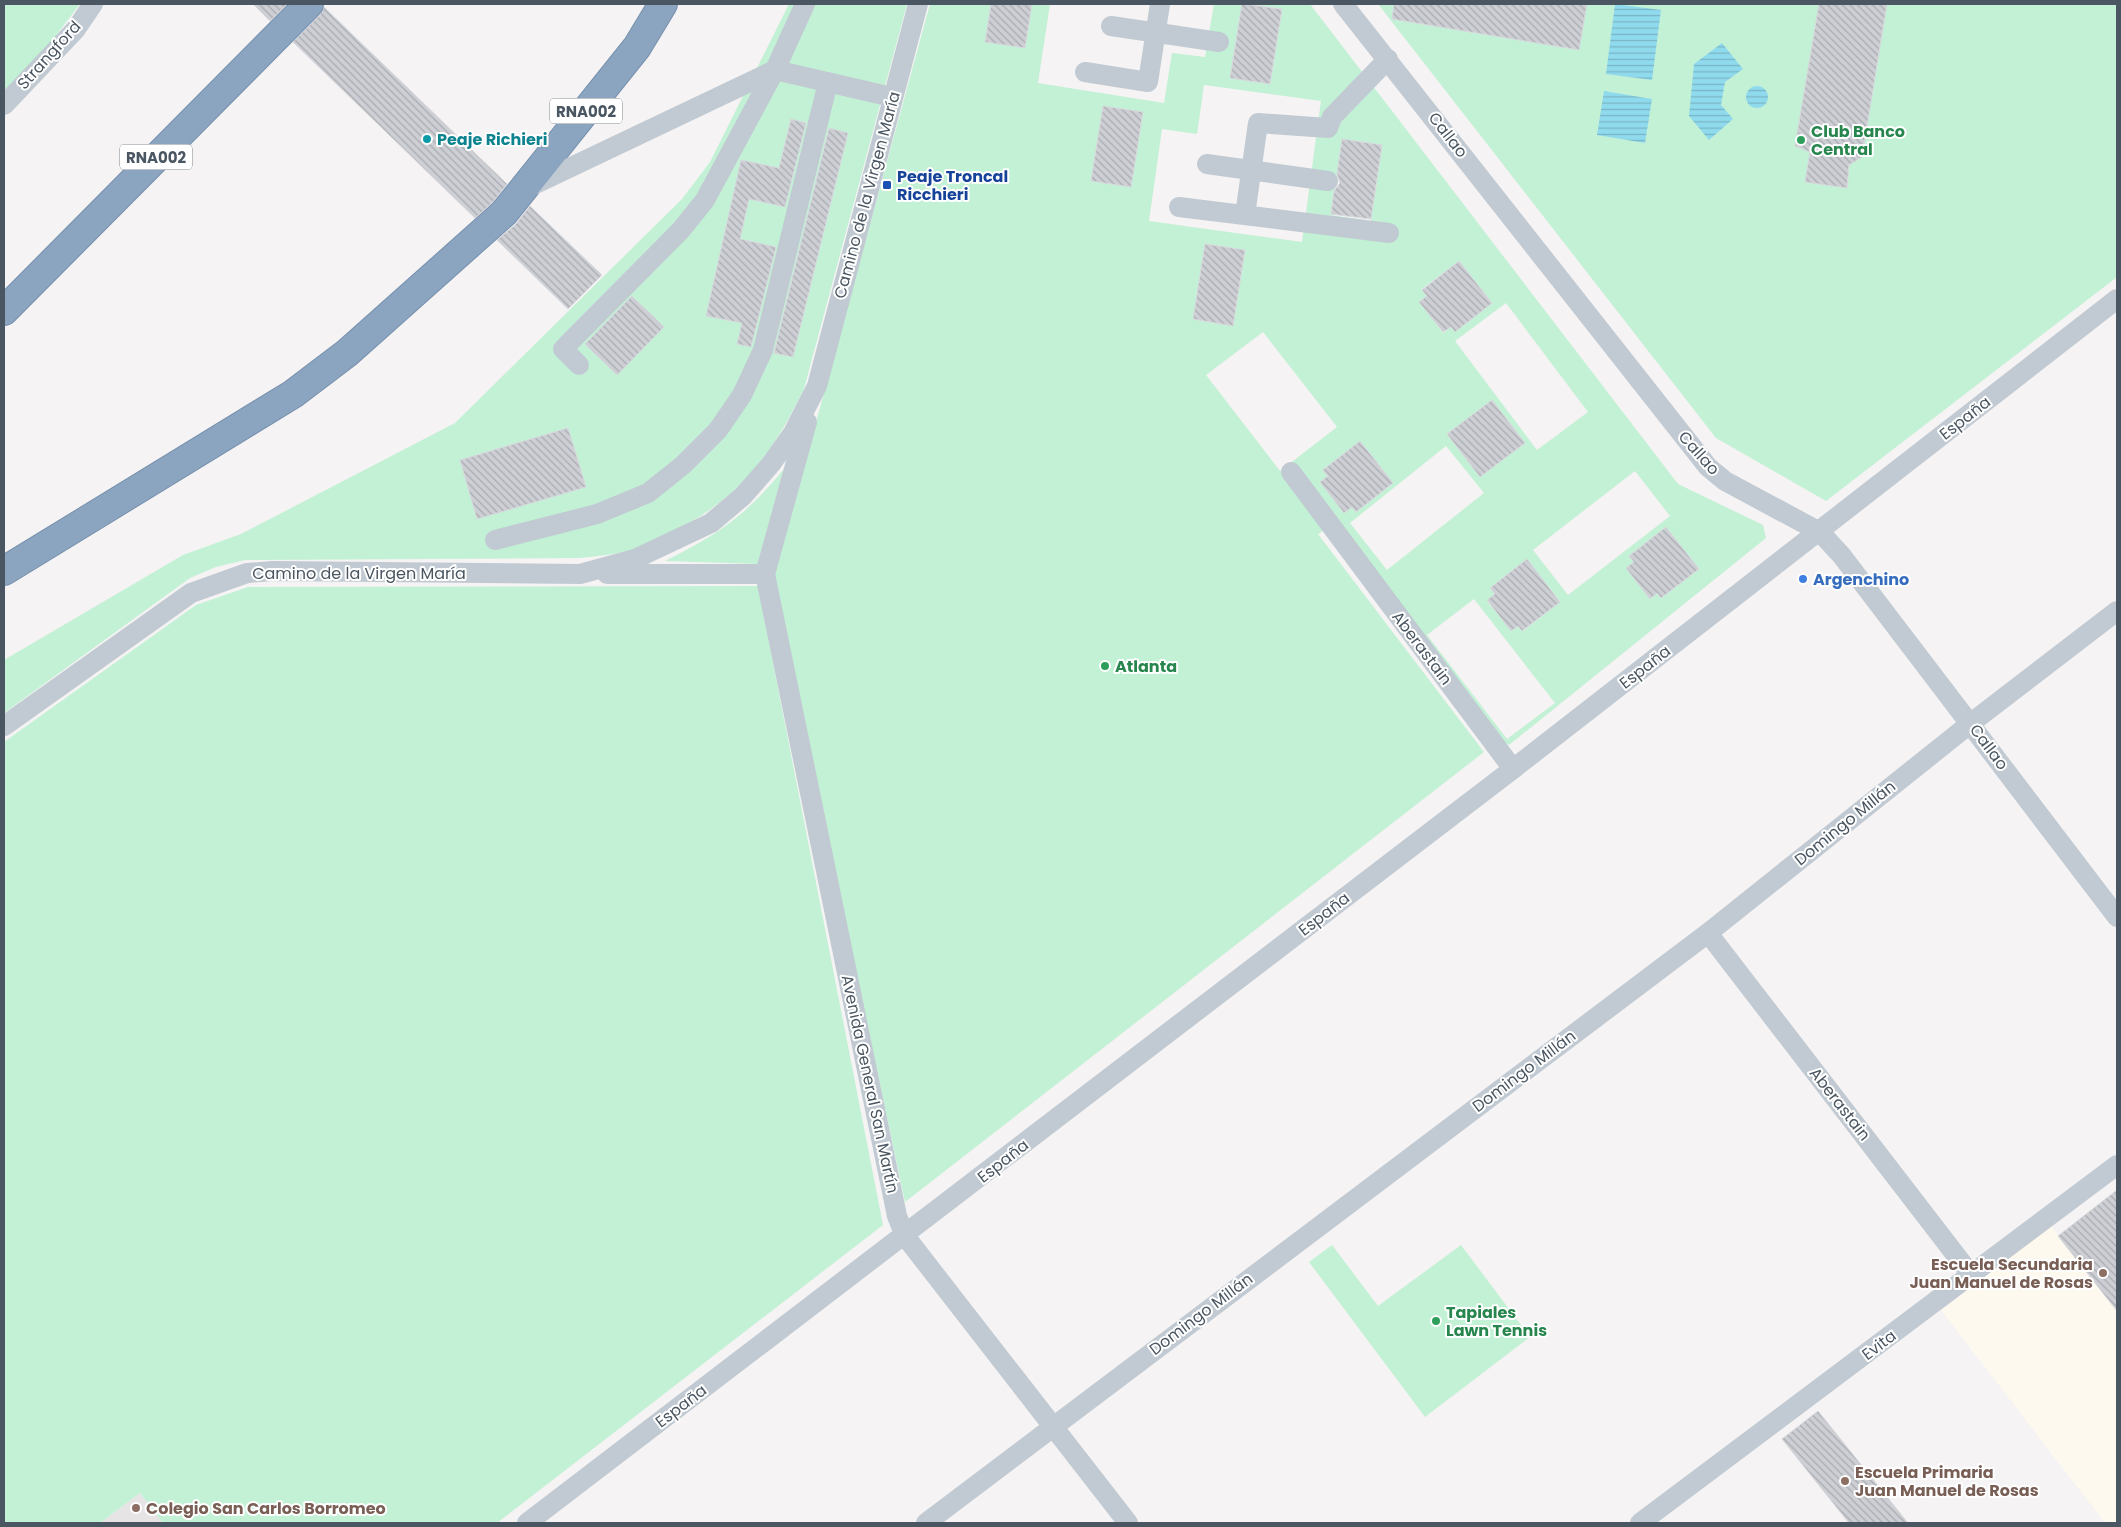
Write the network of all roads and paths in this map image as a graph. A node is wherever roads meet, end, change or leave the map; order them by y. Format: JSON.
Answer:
{"nodes":[{"id":1,"x":93,"y":4,"type":"edge"},
{"id":2,"x":309,"y":4,"type":"edge"},
{"id":3,"x":663,"y":4,"type":"edge"},
{"id":4,"x":805,"y":4,"type":"edge"},
{"id":5,"x":918,"y":4,"type":"edge"},
{"id":6,"x":1160,"y":4,"type":"edge"},
{"id":7,"x":1343,"y":4,"type":"edge"},
{"id":8,"x":1111,"y":26,"type":"dead end"},
{"id":9,"x":1156,"y":32,"type":"junction"},
{"id":10,"x":1219,"y":42,"type":"dead end"},
{"id":11,"x":1388,"y":59,"type":"junction"},
{"id":12,"x":775,"y":70,"type":"junction"},
{"id":13,"x":1085,"y":72,"type":"dead end"},
{"id":14,"x":828,"y":82,"type":"junction"},
{"id":15,"x":892,"y":97,"type":"junction"},
{"id":16,"x":4,"y":105,"type":"edge"},
{"id":17,"x":1207,"y":164,"type":"dead end"},
{"id":18,"x":1251,"y":170,"type":"junction"},
{"id":19,"x":1328,"y":180,"type":"dead end"},
{"id":20,"x":525,"y":188,"type":"junction"},
{"id":21,"x":1179,"y":207,"type":"dead end"},
{"id":22,"x":1244,"y":215,"type":"junction"},
{"id":23,"x":1389,"y":233,"type":"dead end"},
{"id":24,"x":2117,"y":299,"type":"edge"},
{"id":25,"x":4,"y":311,"type":"edge"},
{"id":26,"x":579,"y":365,"type":"dead end"},
{"id":27,"x":817,"y":386,"type":"junction"},
{"id":28,"x":1291,"y":472,"type":"dead end"},
{"id":29,"x":1820,"y":532,"type":"junction"},
{"id":30,"x":495,"y":540,"type":"dead end"},
{"id":31,"x":4,"y":571,"type":"edge"},
{"id":32,"x":580,"y":574,"type":"junction"},
{"id":33,"x":765,"y":574,"type":"junction"},
{"id":34,"x":2117,"y":611,"type":"edge"},
{"id":35,"x":1971,"y":722,"type":"junction"},
{"id":36,"x":4,"y":726,"type":"edge"},
{"id":37,"x":1513,"y":769,"type":"junction"},
{"id":38,"x":2117,"y":918,"type":"edge"},
{"id":39,"x":1708,"y":933,"type":"junction"},
{"id":40,"x":2117,"y":1165,"type":"edge"},
{"id":41,"x":905,"y":1236,"type":"junction"},
{"id":42,"x":1972,"y":1276,"type":"junction"},
{"id":43,"x":1054,"y":1426,"type":"junction"},
{"id":44,"x":527,"y":1523,"type":"edge"},
{"id":45,"x":926,"y":1523,"type":"edge"},
{"id":46,"x":1128,"y":1523,"type":"edge"},
{"id":47,"x":1640,"y":1523,"type":"edge"}],
"edges":[{"from":1,"to":16,"type":"street","name":"Strangford"},
{"from":2,"to":25,"type":"highway","number":"RNA002"},
{"from":3,"to":20,"type":"highway","number":"RNA002"},
{"from":4,"to":12,"type":"street"},
{"from":5,"to":15,"type":"street","name":"Camino de la Virgen María"},
{"from":6,"to":9,"type":"street"},
{"from":7,"to":11,"type":"street","name":"Callao"},
{"from":8,"to":9,"type":"street"},
{"from":9,"to":10,"type":"street"},
{"from":9,"to":13,"type":"street"},
{"from":11,"to":18,"type":"street"},
{"from":11,"to":29,"type":"street","name":"Callao"},
{"from":12,"to":14,"type":"street"},
{"from":12,"to":20,"type":"street"},
{"from":12,"to":26,"type":"street"},
{"from":14,"to":15,"type":"street"},
{"from":14,"to":30,"type":"street"},
{"from":15,"to":27,"type":"street","name":"Camino de la Virgen María"},
{"from":17,"to":18,"type":"street"},
{"from":18,"to":19,"type":"street"},
{"from":18,"to":22,"type":"street"},
{"from":20,"to":31,"type":"highway","number":"RNA002"},
{"from":21,"to":22,"type":"street"},
{"from":22,"to":23,"type":"street"},
{"from":24,"to":29,"type":"street","name":"España"},
{"from":27,"to":32,"type":"street","name":"Camino de la Virgen María"},
{"from":27,"to":33,"type":"street","name":"Camino de la Virgen María"},
{"from":28,"to":37,"type":"street","name":"Aberastain"},
{"from":29,"to":35,"type":"street","name":"Callao"},
{"from":29,"to":37,"type":"street","name":"España"},
{"from":32,"to":33,"type":"street","name":"Camino de la Virgen María"},
{"from":32,"to":36,"type":"street","name":"Camino de la Virgen María"},
{"from":33,"to":41,"type":"street","name":"Avenida General San Martín"},
{"from":34,"to":35,"type":"street","name":"Domingo Millán"},
{"from":35,"to":38,"type":"street","name":"Callao"},
{"from":35,"to":39,"type":"street","name":"Domingo Millán"},
{"from":37,"to":41,"type":"street","name":"España"},
{"from":39,"to":42,"type":"street","name":"Aberastain"},
{"from":39,"to":43,"type":"street","name":"Domingo Millán"},
{"from":40,"to":42,"type":"street","name":"Evita"},
{"from":41,"to":43,"type":"street","name":"Avenida General San Martín"},
{"from":41,"to":44,"type":"street","name":"España"},
{"from":42,"to":47,"type":"street","name":"Evita"},
{"from":43,"to":45,"type":"street","name":"Domingo Millán"},
{"from":43,"to":46,"type":"street","name":"Avenida General San Martín"}]}
